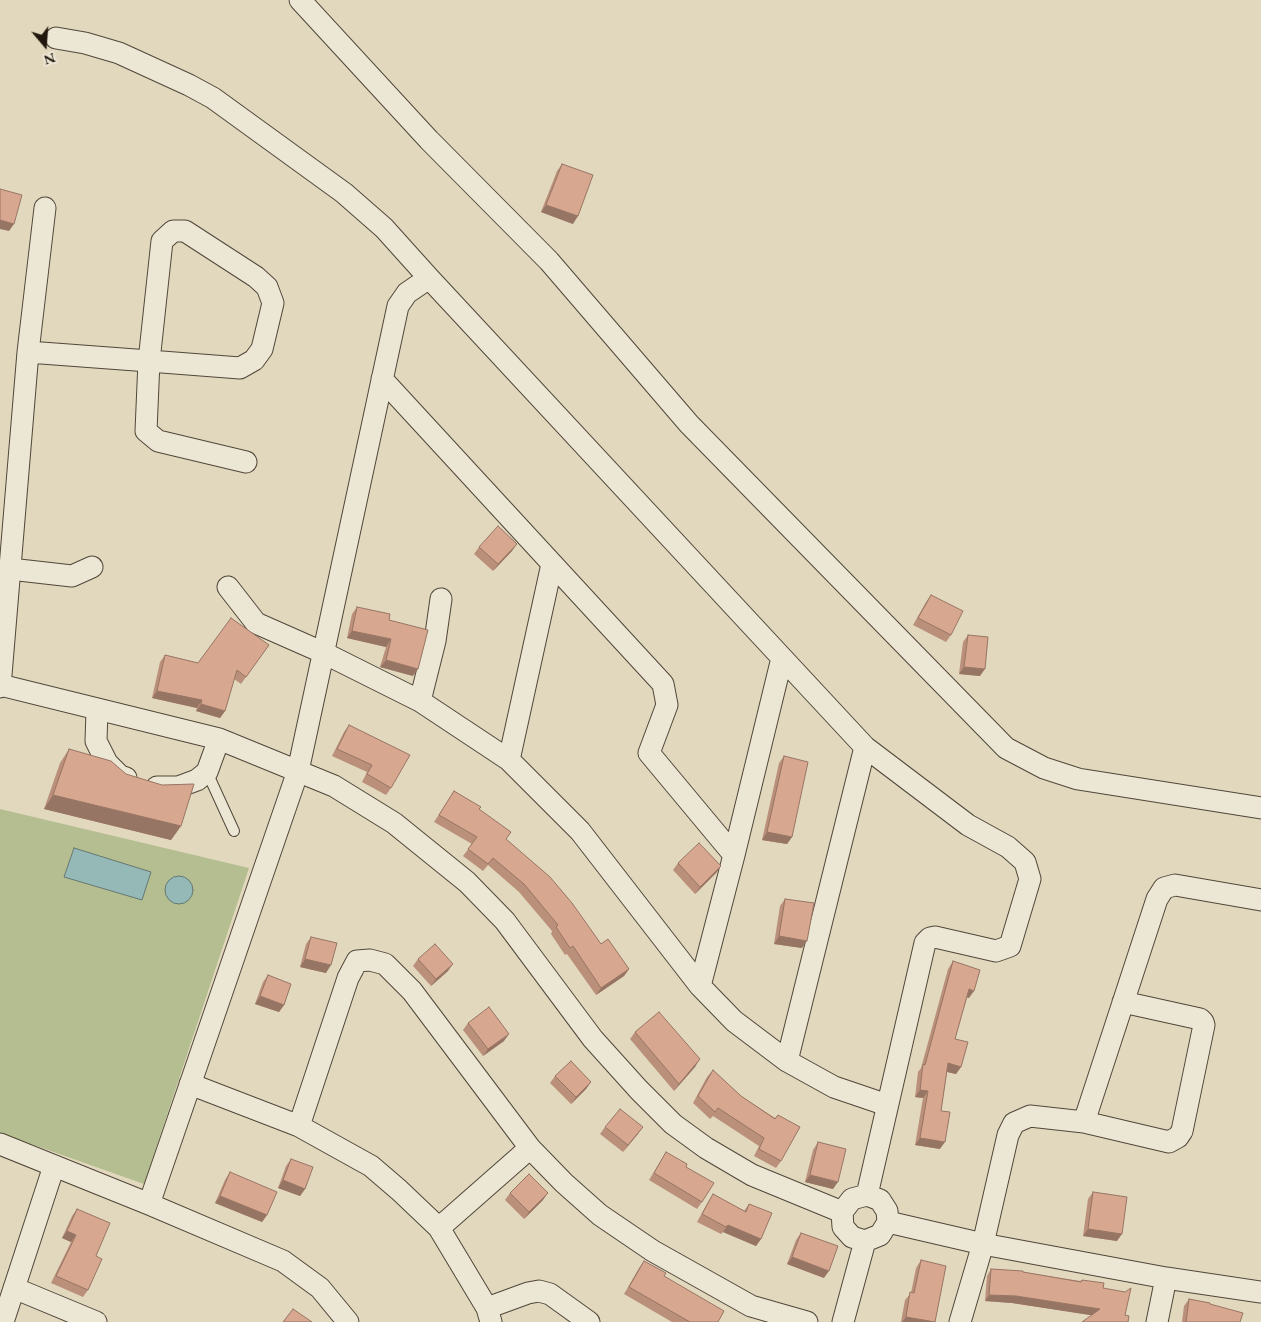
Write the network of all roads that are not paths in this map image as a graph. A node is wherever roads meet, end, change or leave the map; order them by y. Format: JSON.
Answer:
{"nodes":[{"id":1,"x":300,"y":0,"type":"edge"},
{"id":2,"x":56,"y":38,"type":"dead end"},
{"id":3,"x":45,"y":208,"type":"dead end"},
{"id":4,"x":429,"y":278,"type":"junction"},
{"id":5,"x":28,"y":352,"type":"junction"},
{"id":6,"x":149,"y":361,"type":"junction"},
{"id":7,"x":382,"y":379,"type":"junction"},
{"id":8,"x":246,"y":462,"type":"dead end"},
{"id":9,"x":552,"y":564,"type":"junction"},
{"id":10,"x":92,"y":567,"type":"dead end"},
{"id":11,"x":10,"y":569,"type":"junction"},
{"id":12,"x":228,"y":587,"type":"dead end"},
{"id":13,"x":441,"y":599,"type":"dead end"},
{"id":14,"x":324,"y":653,"type":"junction"},
{"id":15,"x":782,"y":658,"type":"junction"},
{"id":16,"x":0,"y":686,"type":"edge"},
{"id":17,"x":420,"y":701,"type":"junction"},
{"id":18,"x":97,"y":710,"type":"junction"},
{"id":19,"x":220,"y":739,"type":"junction"},
{"id":20,"x":864,"y":747,"type":"junction"},
{"id":21,"x":509,"y":760,"type":"junction"},
{"id":22,"x":298,"y":771,"type":"junction"},
{"id":23,"x":207,"y":772,"type":"junction"},
{"id":24,"x":1261,"y":808,"type":"edge"},
{"id":25,"x":234,"y":830,"type":"dead end"},
{"id":26,"x":734,"y":855,"type":"junction"},
{"id":27,"x":1261,"y":900,"type":"edge"},
{"id":28,"x":700,"y":986,"type":"junction"},
{"id":29,"x":1123,"y":1002,"type":"junction"},
{"id":30,"x":786,"y":1061,"type":"junction"},
{"id":31,"x":190,"y":1084,"type":"junction"},
{"id":32,"x":887,"y":1106,"type":"junction"},
{"id":33,"x":1084,"y":1122,"type":"junction"},
{"id":34,"x":298,"y":1126,"type":"junction"},
{"id":35,"x":0,"y":1144,"type":"edge"},
{"id":36,"x":530,"y":1148,"type":"junction"},
{"id":37,"x":54,"y":1166,"type":"junction"},
{"id":38,"x":867,"y":1195,"type":"junction"},
{"id":39,"x":149,"y":1204,"type":"junction"},
{"id":40,"x":842,"y":1212,"type":"junction"},
{"id":41,"x":888,"y":1222,"type":"junction"},
{"id":42,"x":438,"y":1228,"type":"junction"},
{"id":43,"x":865,"y":1241,"type":"junction"},
{"id":44,"x":984,"y":1244,"type":"junction"},
{"id":45,"x":1166,"y":1278,"type":"junction"},
{"id":46,"x":14,"y":1288,"type":"junction"},
{"id":47,"x":1261,"y":1292,"type":"edge"},
{"id":48,"x":749,"y":1314,"type":"edge"},
{"id":49,"x":489,"y":1315,"type":"edge"},
{"id":50,"x":3,"y":1322,"type":"edge"},
{"id":51,"x":96,"y":1322,"type":"edge"},
{"id":52,"x":348,"y":1322,"type":"edge"},
{"id":53,"x":589,"y":1322,"type":"edge"},
{"id":54,"x":807,"y":1322,"type":"edge"},
{"id":55,"x":843,"y":1322,"type":"edge"},
{"id":56,"x":960,"y":1322,"type":"edge"},
{"id":57,"x":1157,"y":1322,"type":"edge"}],
"edges":[{"from":1,"to":24,"type":"street"},
{"from":2,"to":4,"type":"street"},
{"from":3,"to":5,"type":"street"},
{"from":4,"to":7,"type":"street"},
{"from":4,"to":15,"type":"street"},
{"from":5,"to":6,"type":"street"},
{"from":5,"to":11,"type":"street"},
{"from":6,"to":6,"type":"street"},
{"from":6,"to":8,"type":"street"},
{"from":7,"to":9,"type":"street"},
{"from":7,"to":14,"type":"street"},
{"from":9,"to":21,"type":"street"},
{"from":9,"to":26,"type":"street"},
{"from":10,"to":11,"type":"street"},
{"from":11,"to":16,"type":"street"},
{"from":12,"to":14,"type":"street"},
{"from":13,"to":17,"type":"street"},
{"from":14,"to":17,"type":"street"},
{"from":14,"to":22,"type":"street"},
{"from":15,"to":20,"type":"street"},
{"from":15,"to":26,"type":"street"},
{"from":16,"to":18,"type":"street"},
{"from":17,"to":21,"type":"street"},
{"from":18,"to":19,"type":"street"},
{"from":18,"to":23,"type":"street"},
{"from":19,"to":22,"type":"street"},
{"from":19,"to":23,"type":"street"},
{"from":20,"to":30,"type":"street"},
{"from":20,"to":32,"type":"street"},
{"from":21,"to":28,"type":"street"},
{"from":22,"to":31,"type":"street"},
{"from":22,"to":40,"type":"street"},
{"from":23,"to":25,"type":"lane"},
{"from":26,"to":28,"type":"street"},
{"from":27,"to":29,"type":"street"},
{"from":28,"to":30,"type":"street"},
{"from":29,"to":33,"type":"street"},
{"from":29,"to":33,"type":"street"},
{"from":30,"to":32,"type":"street"},
{"from":31,"to":34,"type":"street"},
{"from":31,"to":39,"type":"street"},
{"from":32,"to":38,"type":"street"},
{"from":33,"to":44,"type":"street"},
{"from":34,"to":36,"type":"street"},
{"from":34,"to":42,"type":"street"},
{"from":35,"to":37,"type":"street"},
{"from":36,"to":42,"type":"street"},
{"from":36,"to":48,"type":"street"},
{"from":37,"to":39,"type":"street"},
{"from":37,"to":46,"type":"street"},
{"from":38,"to":40,"type":"street"},
{"from":38,"to":41,"type":"street"},
{"from":39,"to":52,"type":"street"},
{"from":40,"to":43,"type":"street"},
{"from":41,"to":43,"type":"street"},
{"from":41,"to":44,"type":"street"},
{"from":42,"to":49,"type":"street"},
{"from":43,"to":55,"type":"street"},
{"from":44,"to":45,"type":"street"},
{"from":44,"to":56,"type":"street"},
{"from":45,"to":47,"type":"street"},
{"from":45,"to":57,"type":"street"},
{"from":46,"to":50,"type":"street"},
{"from":46,"to":51,"type":"street"},
{"from":48,"to":54,"type":"street"},
{"from":49,"to":53,"type":"street"}]}
